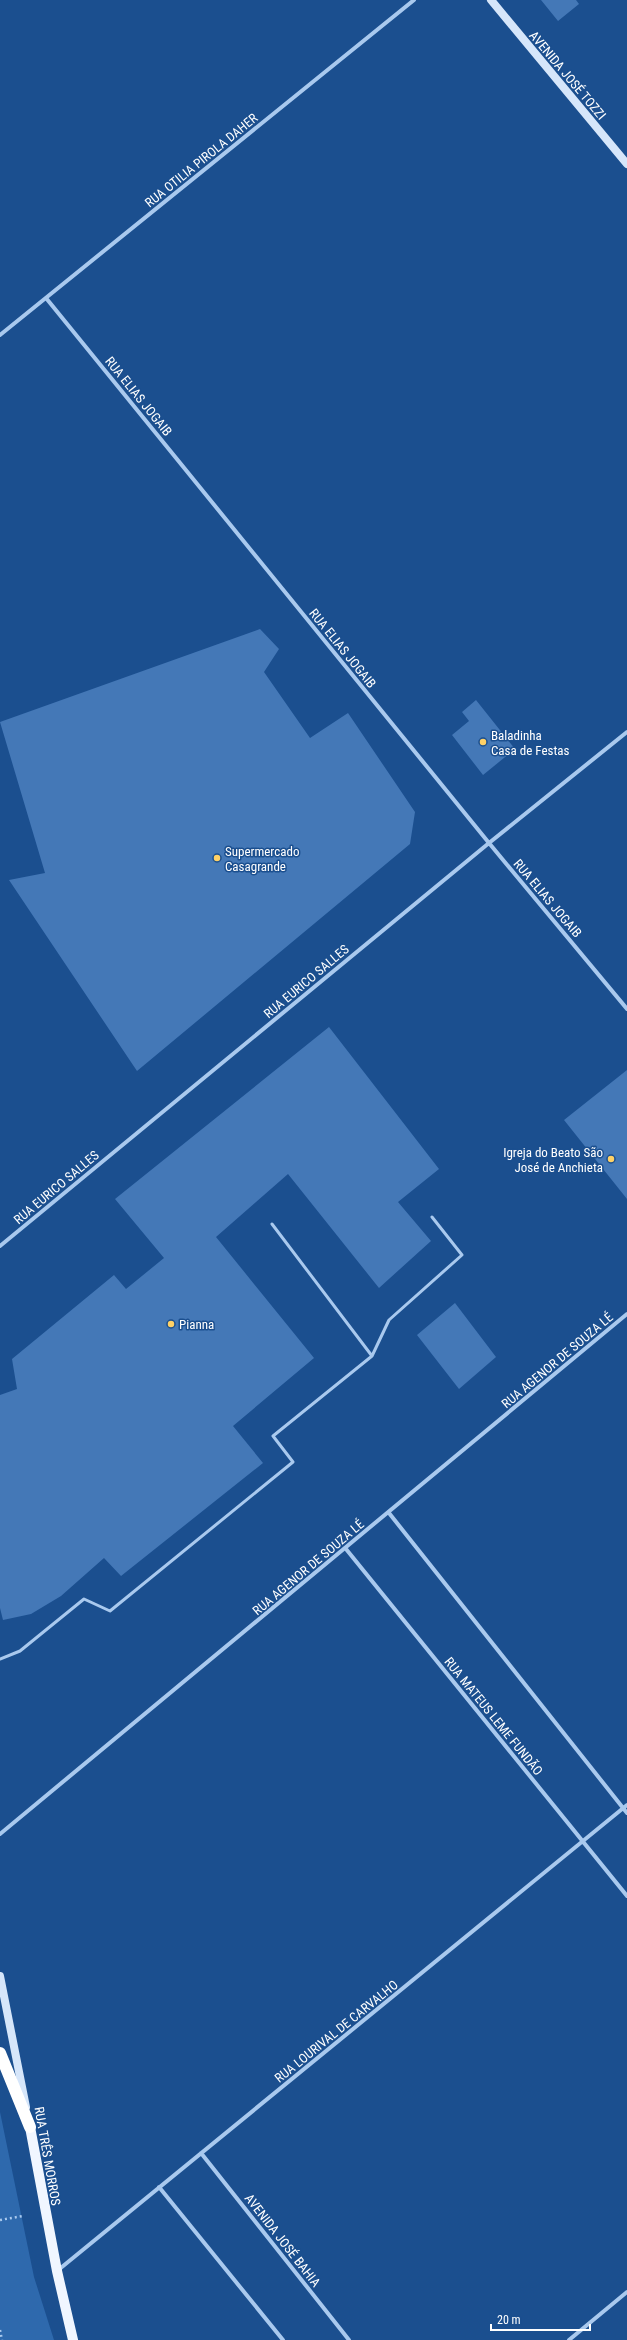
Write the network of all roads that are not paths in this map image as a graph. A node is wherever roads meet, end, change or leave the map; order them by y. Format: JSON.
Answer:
{"nodes":[{"id":1,"x":414,"y":0,"type":"edge"},
{"id":2,"x":491,"y":0,"type":"edge"},
{"id":3,"x":627,"y":164,"type":"edge"},
{"id":4,"x":46,"y":298,"type":"junction"},
{"id":5,"x":0,"y":335,"type":"edge"},
{"id":6,"x":627,"y":732,"type":"edge"},
{"id":7,"x":489,"y":843,"type":"junction"},
{"id":8,"x":627,"y":1008,"type":"edge"},
{"id":9,"x":432,"y":1217,"type":"dead end"},
{"id":10,"x":272,"y":1224,"type":"dead end"},
{"id":11,"x":0,"y":1246,"type":"edge"},
{"id":12,"x":627,"y":1314,"type":"edge"},
{"id":13,"x":372,"y":1356,"type":"junction"},
{"id":14,"x":389,"y":1513,"type":"junction"},
{"id":15,"x":346,"y":1549,"type":"junction"},
{"id":16,"x":0,"y":1658,"type":"edge"},
{"id":17,"x":625,"y":1807,"type":"edge"},
{"id":18,"x":627,"y":1813,"type":"edge"},
{"id":19,"x":0,"y":1834,"type":"edge"},
{"id":20,"x":584,"y":1842,"type":"junction"},
{"id":21,"x":627,"y":1896,"type":"edge"},
{"id":22,"x":0,"y":1976,"type":"edge"},
{"id":23,"x":0,"y":2054,"type":"edge"},
{"id":24,"x":30,"y":2128,"type":"junction"},
{"id":25,"x":201,"y":2153,"type":"junction"},
{"id":26,"x":159,"y":2187,"type":"junction"},
{"id":27,"x":57,"y":2271,"type":"junction"},
{"id":28,"x":627,"y":2292,"type":"edge"},
{"id":29,"x":73,"y":2340,"type":"edge"},
{"id":30,"x":283,"y":2340,"type":"edge"},
{"id":31,"x":349,"y":2340,"type":"edge"},
{"id":32,"x":569,"y":2340,"type":"edge"}],
"edges":[{"from":1,"to":4,"type":"street","name":"RUA OTILIA PIROLA DAHER"},
{"from":2,"to":3,"type":"street","name":"AVENIDA JOSÉ TOZZI"},
{"from":4,"to":5,"type":"street","name":"RUA OTILIA PIROLA DAHER"},
{"from":4,"to":7,"type":"street","name":"RUA ELIAS JOGAIB"},
{"from":6,"to":7,"type":"street","name":"RUA EURICO SALLES"},
{"from":7,"to":8,"type":"street","name":"RUA ELIAS JOGAIB"},
{"from":7,"to":11,"type":"street","name":"RUA EURICO SALLES"},
{"from":9,"to":13,"type":"lane"},
{"from":10,"to":13,"type":"lane"},
{"from":12,"to":14,"type":"street","name":"RUA AGENOR DE SOUZA LÉ"},
{"from":13,"to":16,"type":"lane"},
{"from":14,"to":15,"type":"street","name":"RUA AGENOR DE SOUZA LÉ"},
{"from":14,"to":17,"type":"street"},
{"from":15,"to":19,"type":"street","name":"RUA AGENOR DE SOUZA LÉ"},
{"from":15,"to":20,"type":"street","name":"RUA MATEUS LEME FUNDÃO"},
{"from":17,"to":18,"type":"street"},
{"from":17,"to":20,"type":"street","name":"RUA LOURIVAL DE CARVALHO"},
{"from":20,"to":21,"type":"street","name":"RUA MATEUS LEME FUNDÃO"},
{"from":20,"to":25,"type":"street","name":"RUA LOURIVAL DE CARVALHO"},
{"from":22,"to":24,"type":"street","name":"RUA TRÊS MORROS"},
{"from":23,"to":24,"type":"highway"},
{"from":24,"to":27,"type":"main road","name":"RUA TRÊS MORROS"},
{"from":25,"to":26,"type":"street","name":"RUA LOURIVAL DE CARVALHO"},
{"from":25,"to":31,"type":"street","name":"AVENIDA JOSÉ BAHIA"},
{"from":26,"to":27,"type":"street","name":"RUA LOURIVAL DE CARVALHO"},
{"from":26,"to":30,"type":"street"},
{"from":27,"to":29,"type":"main road","name":"RUA TRÊS MORROS"},
{"from":28,"to":32,"type":"street"}]}
